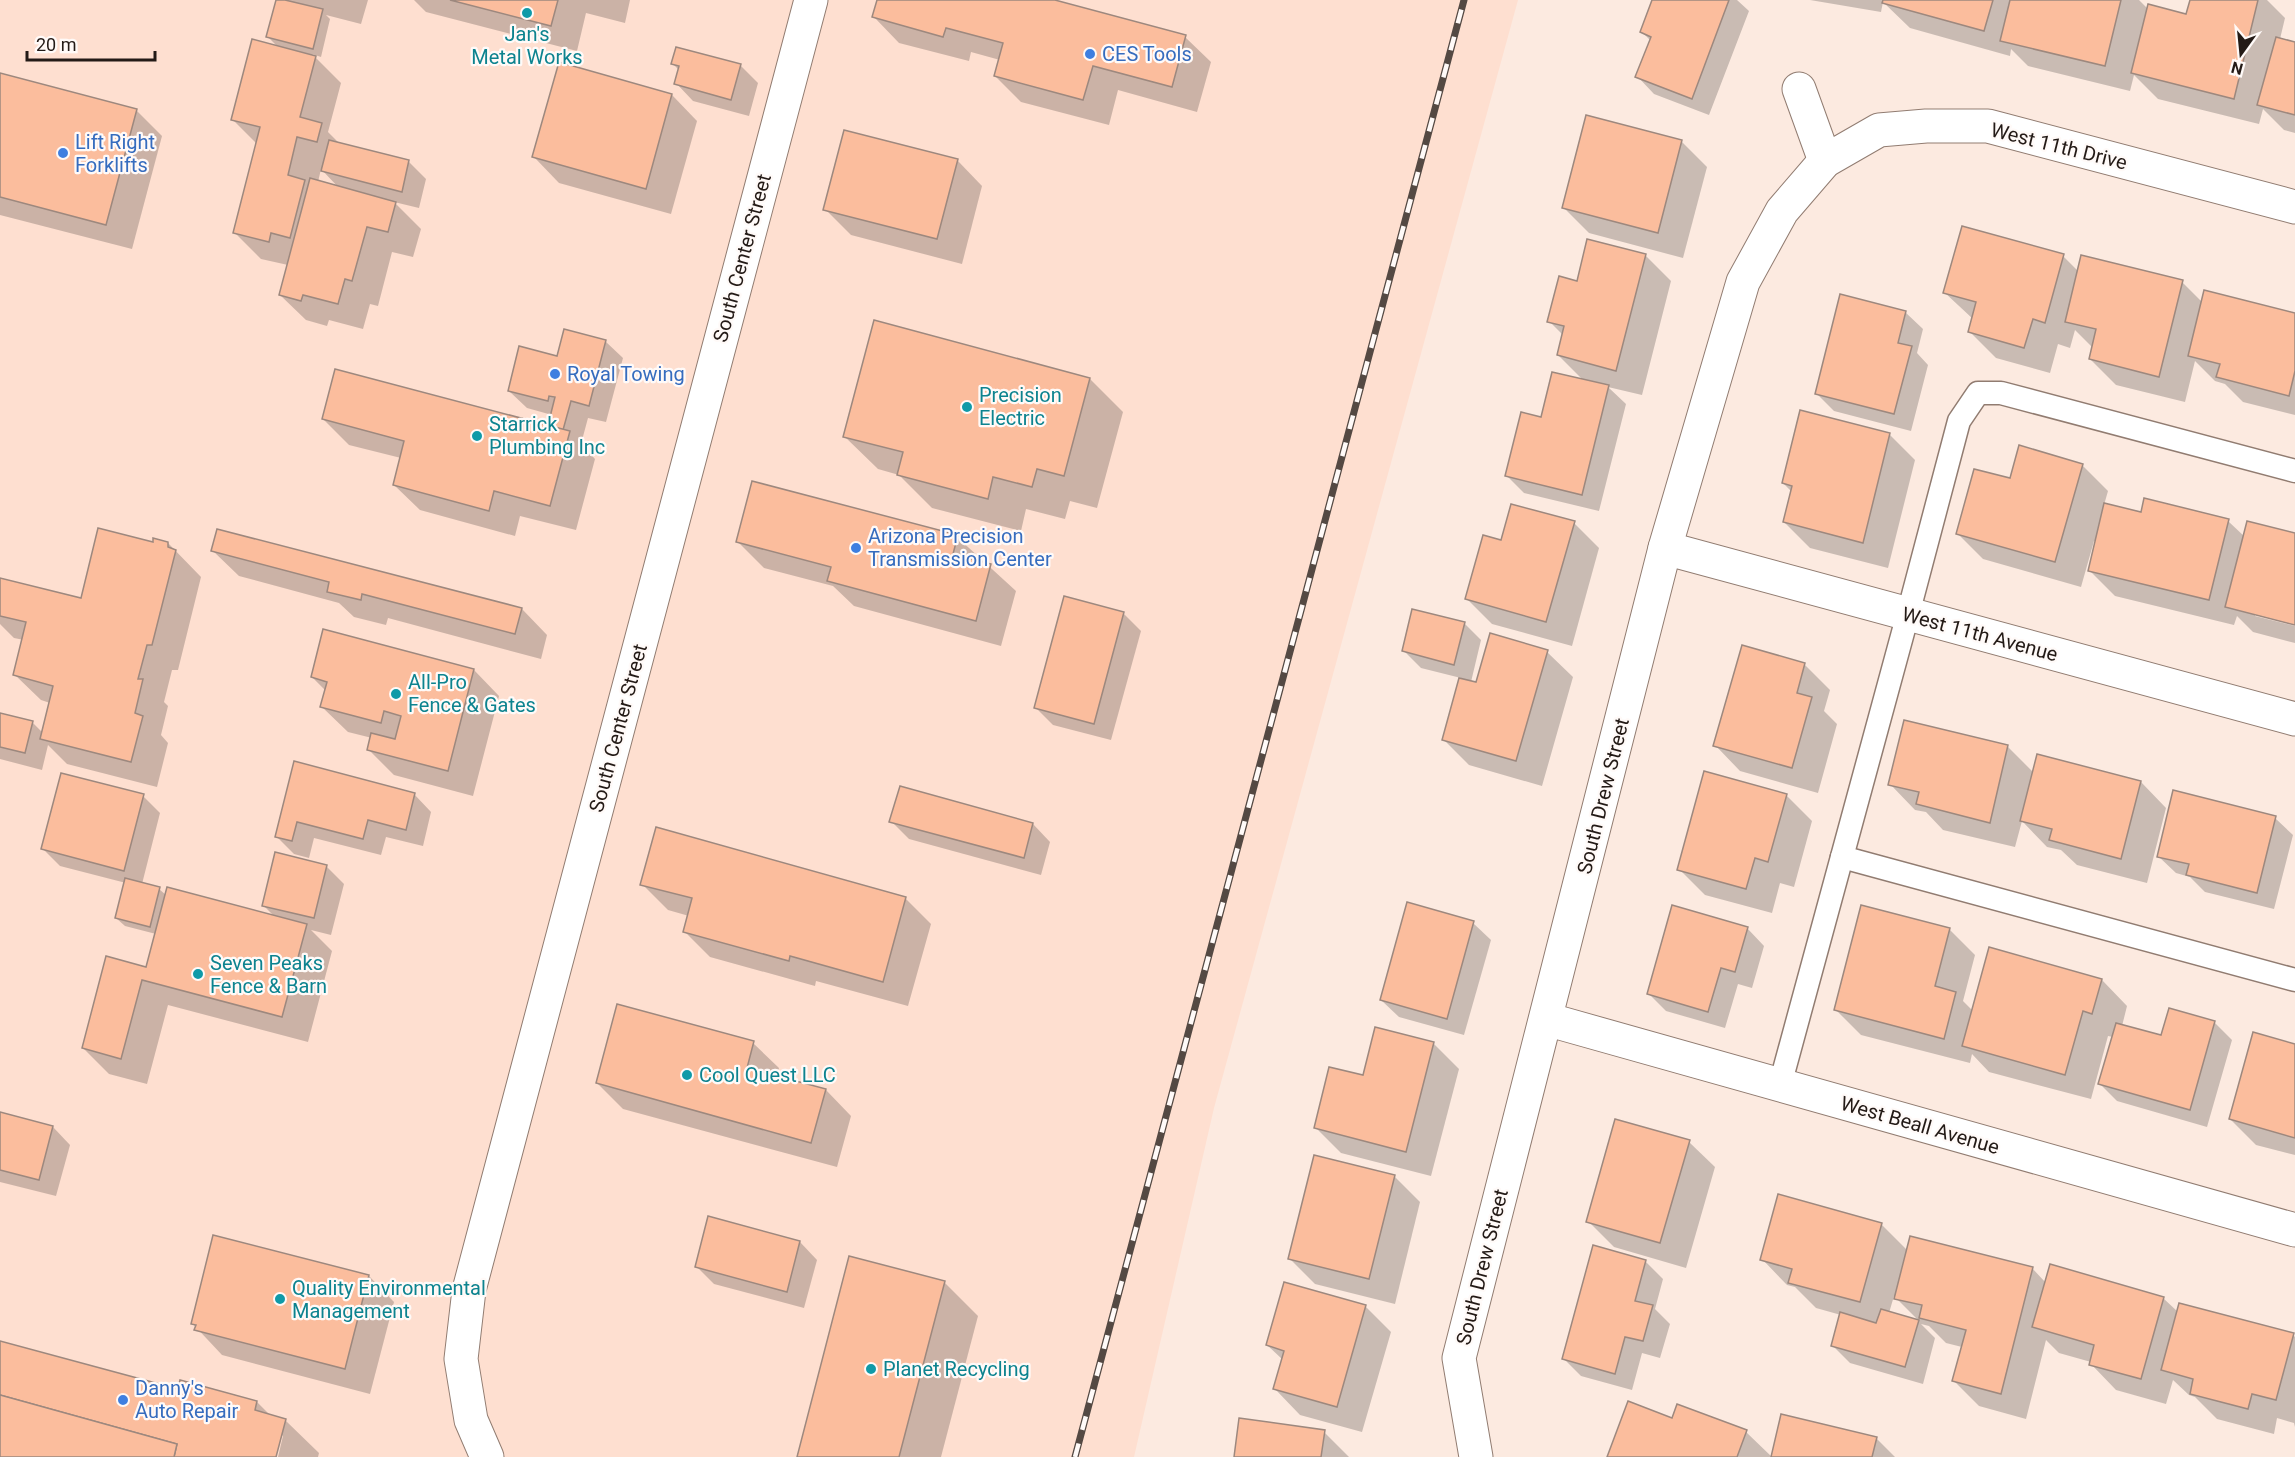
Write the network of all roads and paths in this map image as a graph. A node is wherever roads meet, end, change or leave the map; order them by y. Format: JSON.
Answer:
{"nodes":[{"id":1,"x":811,"y":0,"type":"edge"},
{"id":2,"x":1799,"y":89,"type":"dead end"},
{"id":3,"x":1825,"y":161,"type":"junction"},
{"id":4,"x":2295,"y":207,"type":"edge"},
{"id":5,"x":2295,"y":471,"type":"edge"},
{"id":6,"x":1665,"y":548,"type":"junction"},
{"id":7,"x":1908,"y":614,"type":"junction"},
{"id":8,"x":2295,"y":719,"type":"edge"},
{"id":9,"x":1842,"y":857,"type":"junction"},
{"id":10,"x":2295,"y":980,"type":"edge"},
{"id":11,"x":1546,"y":1019,"type":"junction"},
{"id":12,"x":1780,"y":1085,"type":"junction"},
{"id":13,"x":2295,"y":1230,"type":"edge"},
{"id":14,"x":487,"y":1457,"type":"edge"},
{"id":15,"x":1476,"y":1457,"type":"edge"}],
"edges":[{"from":1,"to":14,"type":"street","name":"South Center Street"},
{"from":2,"to":3,"type":"street"},
{"from":3,"to":4,"type":"street","name":"West 11th Drive"},
{"from":3,"to":6,"type":"street","name":"South Drew Street"},
{"from":5,"to":7,"type":"lane"},
{"from":6,"to":7,"type":"street","name":"West 11th Avenue"},
{"from":6,"to":11,"type":"street","name":"South Drew Street"},
{"from":7,"to":8,"type":"street","name":"West 11th Avenue"},
{"from":7,"to":9,"type":"lane"},
{"from":9,"to":10,"type":"lane"},
{"from":9,"to":12,"type":"lane"},
{"from":11,"to":12,"type":"street","name":"West Beall Avenue"},
{"from":11,"to":15,"type":"street","name":"South Drew Street"},
{"from":12,"to":13,"type":"street","name":"West Beall Avenue"}]}
